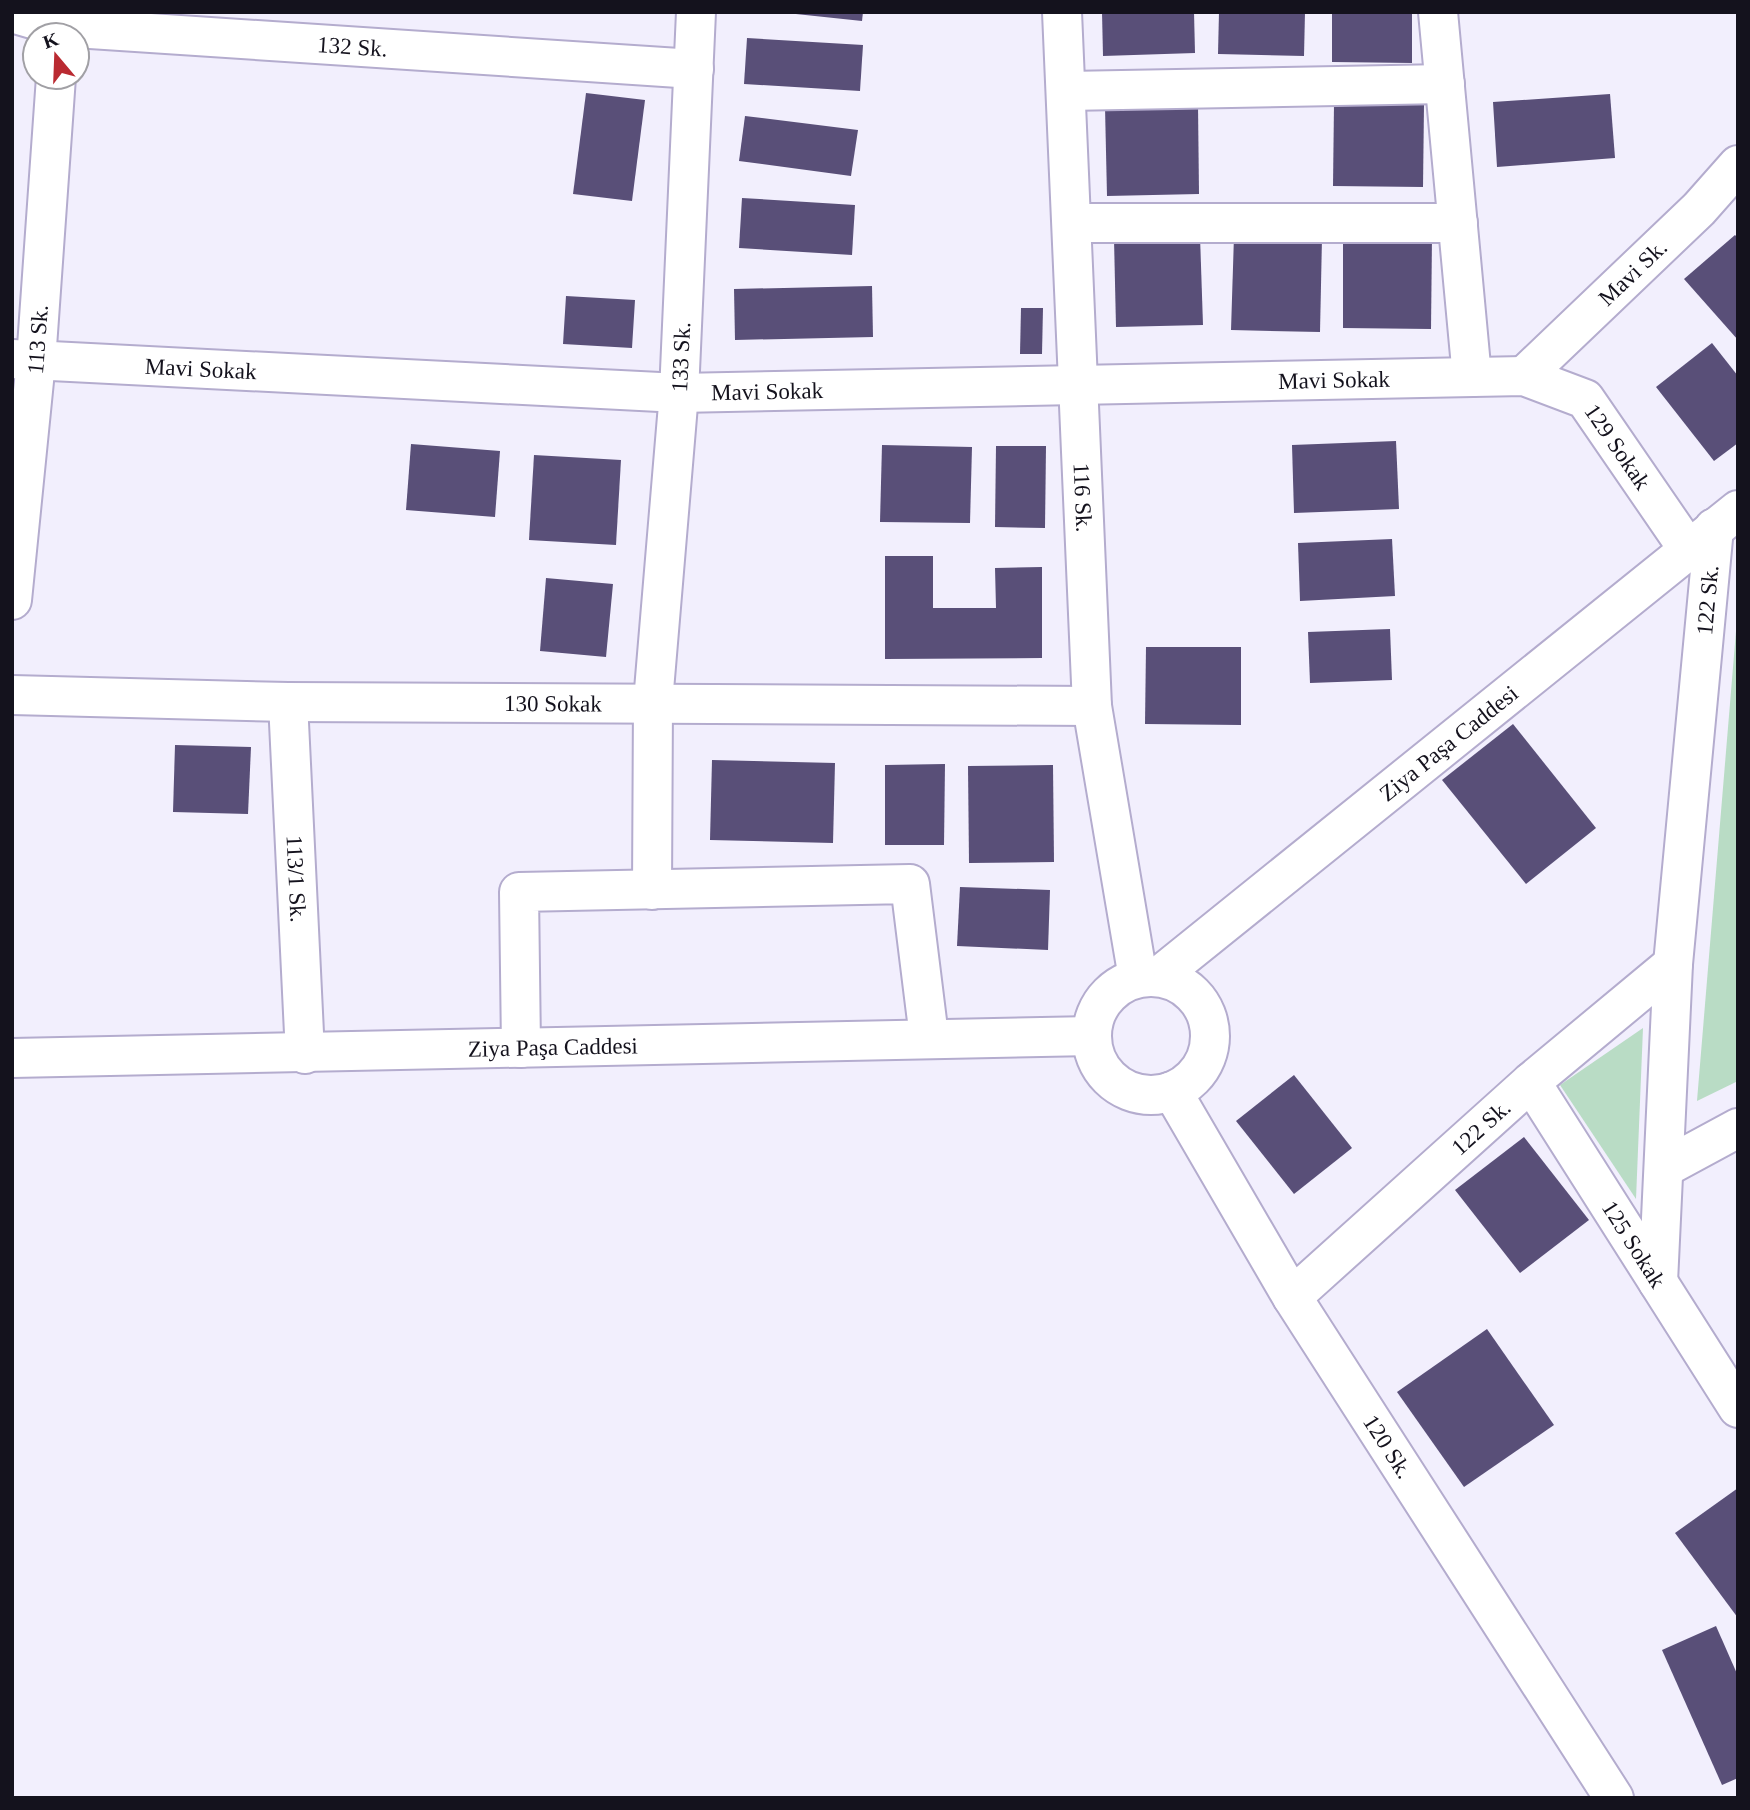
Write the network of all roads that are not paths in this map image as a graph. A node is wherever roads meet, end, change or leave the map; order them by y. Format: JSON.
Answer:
{"nodes":[{"id":1,"x":696,"y":12,"type":"edge"},
{"id":2,"x":1062,"y":12,"type":"edge"},
{"id":3,"x":1438,"y":12,"type":"edge"},
{"id":4,"x":12,"y":13,"type":"edge"},
{"id":5,"x":44,"y":21,"type":"edge"},
{"id":6,"x":91,"y":27,"type":"edge"},
{"id":7,"x":694,"y":69,"type":"junction"},
{"id":8,"x":1445,"y":85,"type":"junction"},
{"id":9,"x":1067,"y":90,"type":"junction"},
{"id":10,"x":54,"y":91,"type":"edge"},
{"id":11,"x":1738,"y":165,"type":"edge"},
{"id":12,"x":1073,"y":223,"type":"junction"},
{"id":13,"x":1458,"y":223,"type":"junction"},
{"id":14,"x":24,"y":360,"type":"edge"},
{"id":15,"x":1524,"y":376,"type":"junction"},
{"id":16,"x":1472,"y":377,"type":"junction"},
{"id":17,"x":1080,"y":386,"type":"junction"},
{"id":18,"x":679,"y":393,"type":"junction"},
{"id":19,"x":1713,"y":529,"type":"edge"},
{"id":20,"x":12,"y":600,"type":"edge"},
{"id":21,"x":12,"y":695,"type":"edge"},
{"id":22,"x":288,"y":702,"type":"junction"},
{"id":23,"x":653,"y":702,"type":"junction"},
{"id":24,"x":1091,"y":706,"type":"junction"},
{"id":25,"x":652,"y":890,"type":"junction"},
{"id":26,"x":1673,"y":964,"type":"junction"},
{"id":27,"x":1148,"y":978,"type":"junction"},
{"id":28,"x":1092,"y":1036,"type":"junction"},
{"id":29,"x":929,"y":1037,"type":"junction"},
{"id":30,"x":521,"y":1048,"type":"junction"},
{"id":31,"x":305,"y":1054,"type":"junction"},
{"id":32,"x":12,"y":1058,"type":"edge"},
{"id":33,"x":1531,"y":1082,"type":"junction"},
{"id":34,"x":1172,"y":1091,"type":"junction"},
{"id":35,"x":1738,"y":1128,"type":"edge"},
{"id":36,"x":1664,"y":1168,"type":"junction"},
{"id":37,"x":1658,"y":1282,"type":"junction"},
{"id":38,"x":1292,"y":1297,"type":"junction"},
{"id":39,"x":1738,"y":1408,"type":"edge"},
{"id":40,"x":1614,"y":1798,"type":"edge"}],
"edges":[{"from":1,"to":7,"type":"street","name":"133 Sk."},
{"from":2,"to":9,"type":"street","name":"116 Sk."},
{"from":3,"to":8,"type":"street"},
{"from":4,"to":5,"type":"street","name":"132 Sk."},
{"from":6,"to":7,"type":"street","name":"132 Sk."},
{"from":7,"to":18,"type":"street","name":"133 Sk."},
{"from":8,"to":9,"type":"street"},
{"from":8,"to":13,"type":"street"},
{"from":9,"to":12,"type":"street","name":"116 Sk."},
{"from":10,"to":14,"type":"street","name":"113 Sk."},
{"from":11,"to":15,"type":"street","name":"Mavi Sk."},
{"from":12,"to":13,"type":"street"},
{"from":12,"to":17,"type":"street","name":"116 Sk."},
{"from":13,"to":16,"type":"street"},
{"from":14,"to":18,"type":"street","name":"Mavi Sokak"},
{"from":14,"to":20,"type":"street","name":"113 Sk."},
{"from":15,"to":16,"type":"street","name":"Mavi Sokak"},
{"from":15,"to":19,"type":"street","name":"129 Sokak"},
{"from":16,"to":17,"type":"street","name":"Mavi Sokak"},
{"from":17,"to":18,"type":"street","name":"Mavi Sokak"},
{"from":17,"to":24,"type":"street","name":"116 Sk."},
{"from":18,"to":23,"type":"street","name":"133 Sk."},
{"from":19,"to":26,"type":"street","name":"122 Sk."},
{"from":19,"to":27,"type":"street","name":"Ziya Paşa Caddesi"},
{"from":21,"to":22,"type":"street","name":"130 Sokak"},
{"from":22,"to":23,"type":"street","name":"130 Sokak"},
{"from":22,"to":31,"type":"street","name":"113/1 Sk."},
{"from":23,"to":24,"type":"street","name":"130 Sokak"},
{"from":23,"to":25,"type":"street","name":"133 Sk."},
{"from":24,"to":27,"type":"street","name":"116 Sk."},
{"from":25,"to":29,"type":"street"},
{"from":25,"to":30,"type":"street"},
{"from":26,"to":33,"type":"street","name":"122 Sk."},
{"from":26,"to":36,"type":"street","name":"122 Sk."},
{"from":27,"to":28,"type":"street","name":"Ziya Paşa Caddesi"},
{"from":27,"to":34,"type":"street"},
{"from":28,"to":29,"type":"street","name":"Ziya Paşa Caddesi"},
{"from":28,"to":34,"type":"street"},
{"from":29,"to":30,"type":"street","name":"Ziya Paşa Caddesi"},
{"from":30,"to":31,"type":"street","name":"Ziya Paşa Caddesi"},
{"from":31,"to":32,"type":"street","name":"Ziya Paşa Caddesi"},
{"from":33,"to":37,"type":"street","name":"125 Sokak"},
{"from":33,"to":38,"type":"street","name":"122 Sk."},
{"from":34,"to":38,"type":"street","name":"120 Sk."},
{"from":35,"to":36,"type":"street"},
{"from":36,"to":37,"type":"street","name":"122 Sk."},
{"from":37,"to":39,"type":"street","name":"125 Sokak"},
{"from":38,"to":40,"type":"street","name":"120 Sk."}]}
